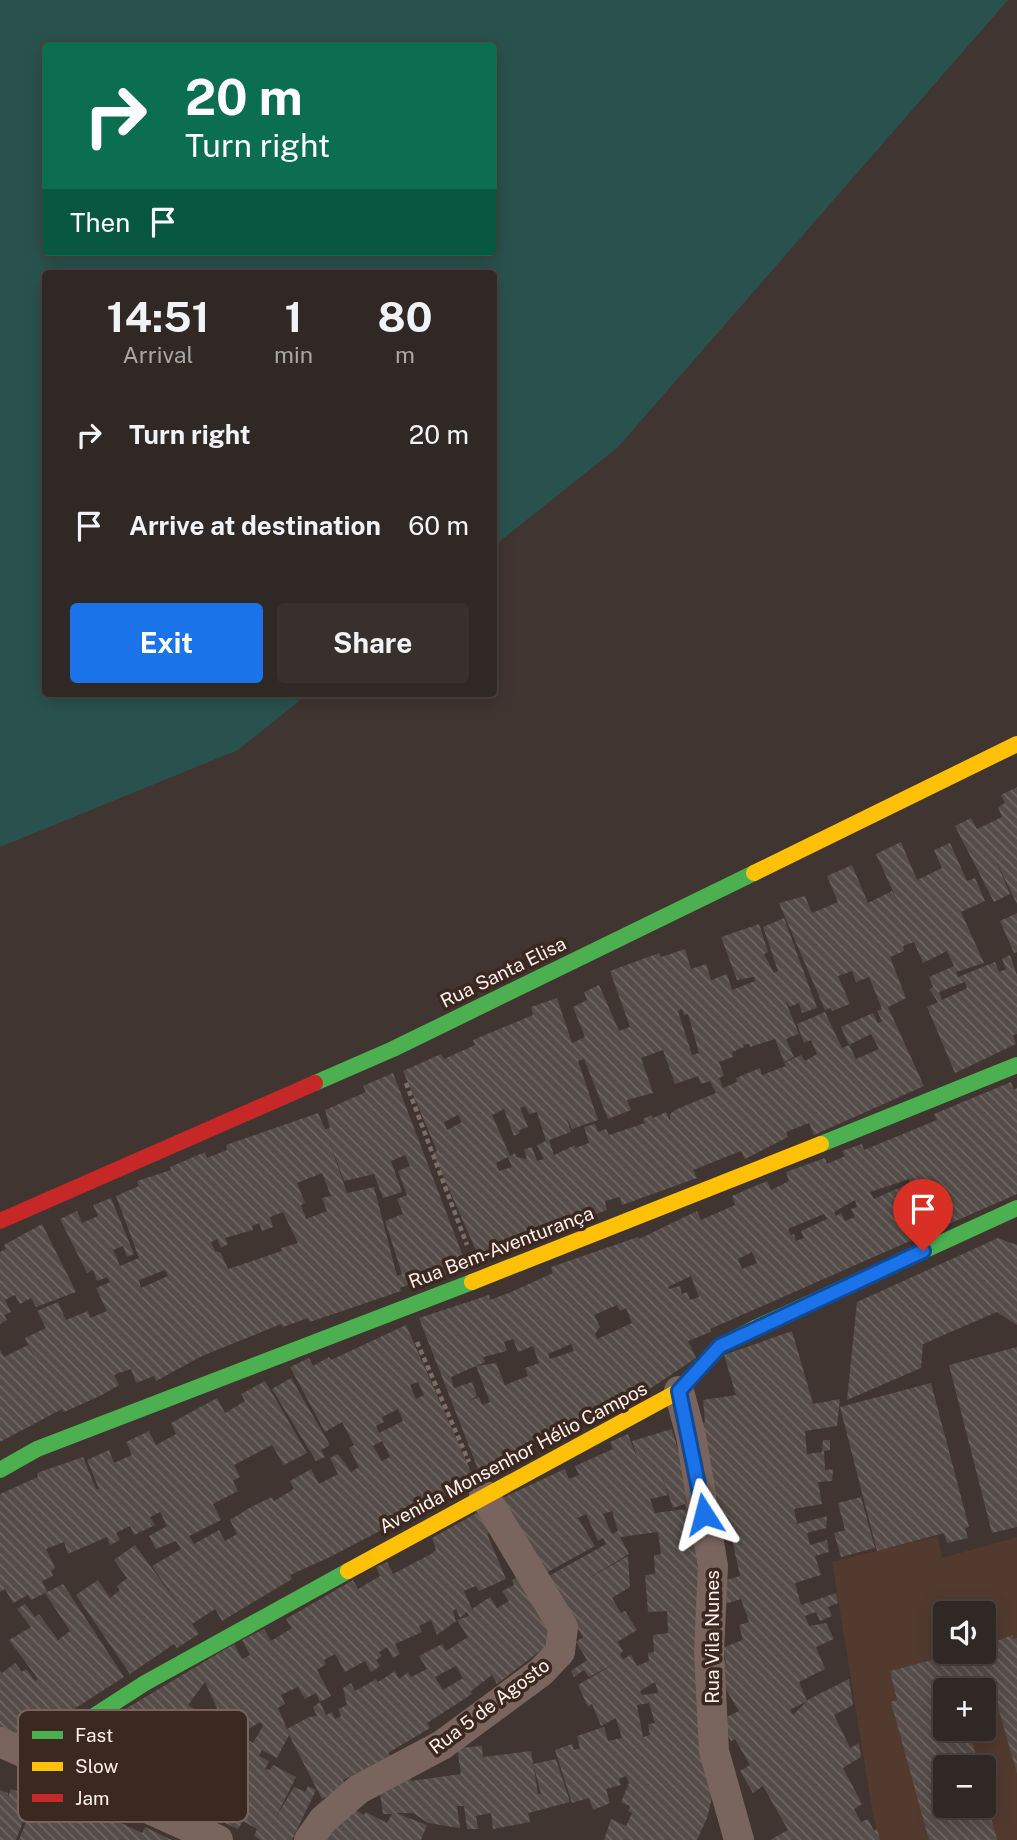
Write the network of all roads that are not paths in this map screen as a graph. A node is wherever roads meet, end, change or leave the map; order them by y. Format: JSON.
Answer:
{"nodes":[{"id":1,"x":1017,"y":744,"type":"edge"},
{"id":2,"x":1017,"y":1065,"type":"edge"},
{"id":3,"x":1017,"y":1208,"type":"edge"},
{"id":4,"x":0,"y":1221,"type":"edge"},
{"id":5,"x":679,"y":1391,"type":"junction"},
{"id":6,"x":0,"y":1470,"type":"edge"},
{"id":7,"x":484,"y":1495,"type":"junction"},
{"id":8,"x":104,"y":1710,"type":"edge"},
{"id":9,"x":0,"y":1742,"type":"edge"},
{"id":10,"x":18,"y":1750,"type":"edge"},
{"id":11,"x":178,"y":1822,"type":"edge"},
{"id":12,"x":218,"y":1840,"type":"edge"},
{"id":13,"x":309,"y":1840,"type":"edge"},
{"id":14,"x":739,"y":1840,"type":"edge"}],
"edges":[{"from":1,"to":4,"type":"street","name":"Rua Santa Elisa"},
{"from":2,"to":6,"type":"street","name":"Rua Bem-Aventurança"},
{"from":3,"to":5,"type":"street","name":"Avenida Monsenhor Hélio Campos"},
{"from":5,"to":7,"type":"street","name":"Avenida Monsenhor Hélio Campos"},
{"from":5,"to":14,"type":"street","name":"Rua Vila Nunes"},
{"from":7,"to":8,"type":"street","name":"Avenida Monsenhor Hélio Campos"},
{"from":7,"to":13,"type":"street","name":"Rua 5 de Agosto"},
{"from":9,"to":10,"type":"street"},
{"from":11,"to":12,"type":"street"}]}
